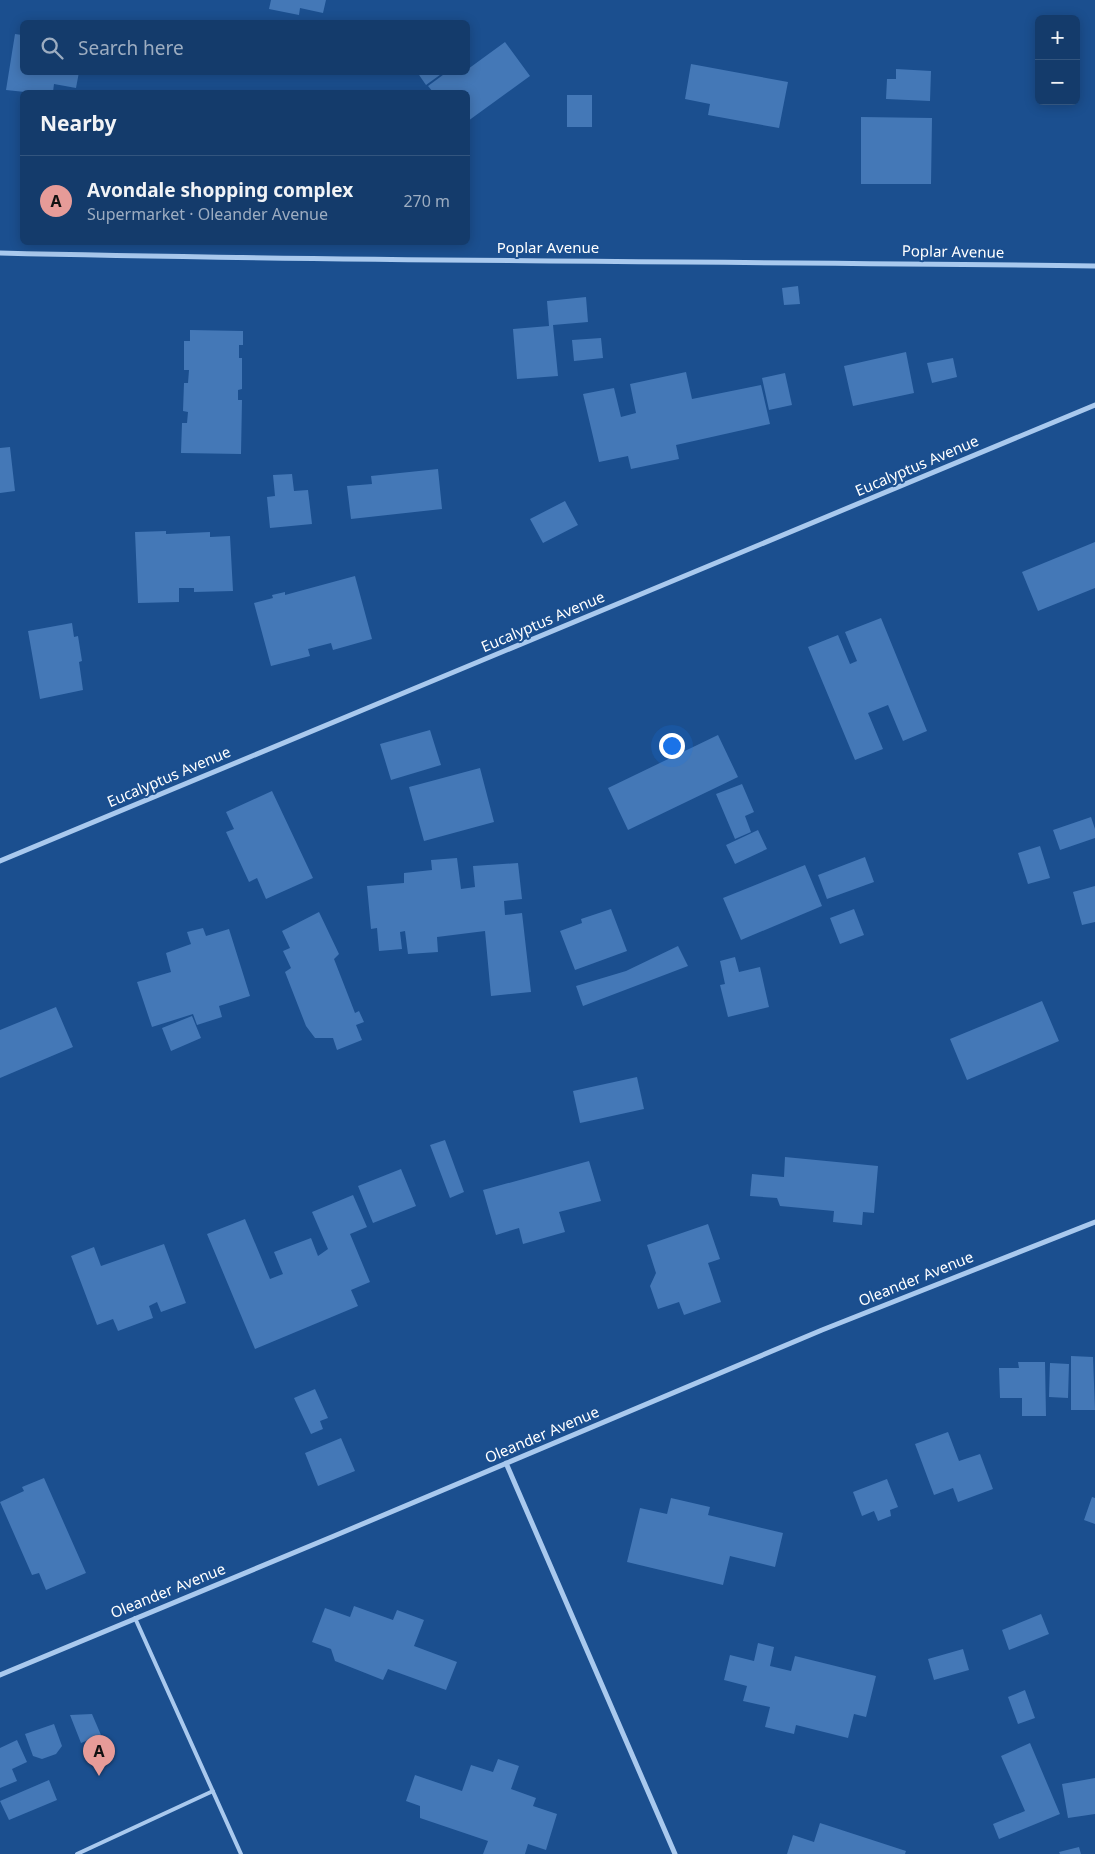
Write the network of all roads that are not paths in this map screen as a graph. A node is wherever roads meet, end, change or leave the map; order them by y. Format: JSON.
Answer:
{"nodes":[{"id":1,"x":0,"y":253,"type":"edge"},
{"id":2,"x":1095,"y":266,"type":"edge"},
{"id":3,"x":1095,"y":405,"type":"edge"},
{"id":4,"x":0,"y":861,"type":"edge"},
{"id":5,"x":1095,"y":1222,"type":"edge"},
{"id":6,"x":506,"y":1463,"type":"junction"},
{"id":7,"x":135,"y":1618,"type":"junction"},
{"id":8,"x":0,"y":1675,"type":"edge"},
{"id":9,"x":213,"y":1791,"type":"junction"},
{"id":10,"x":77,"y":1854,"type":"edge"},
{"id":11,"x":241,"y":1854,"type":"edge"},
{"id":12,"x":675,"y":1854,"type":"edge"}],
"edges":[{"from":1,"to":2,"type":"street","name":"Poplar Avenue"},
{"from":3,"to":4,"type":"street","name":"Eucalyptus Avenue"},
{"from":5,"to":6,"type":"street","name":"Oleander Avenue"},
{"from":6,"to":7,"type":"street","name":"Oleander Avenue"},
{"from":6,"to":12,"type":"street"},
{"from":7,"to":8,"type":"street","name":"Oleander Avenue"},
{"from":7,"to":9,"type":"lane"},
{"from":9,"to":10,"type":"lane"},
{"from":9,"to":11,"type":"lane"}]}
